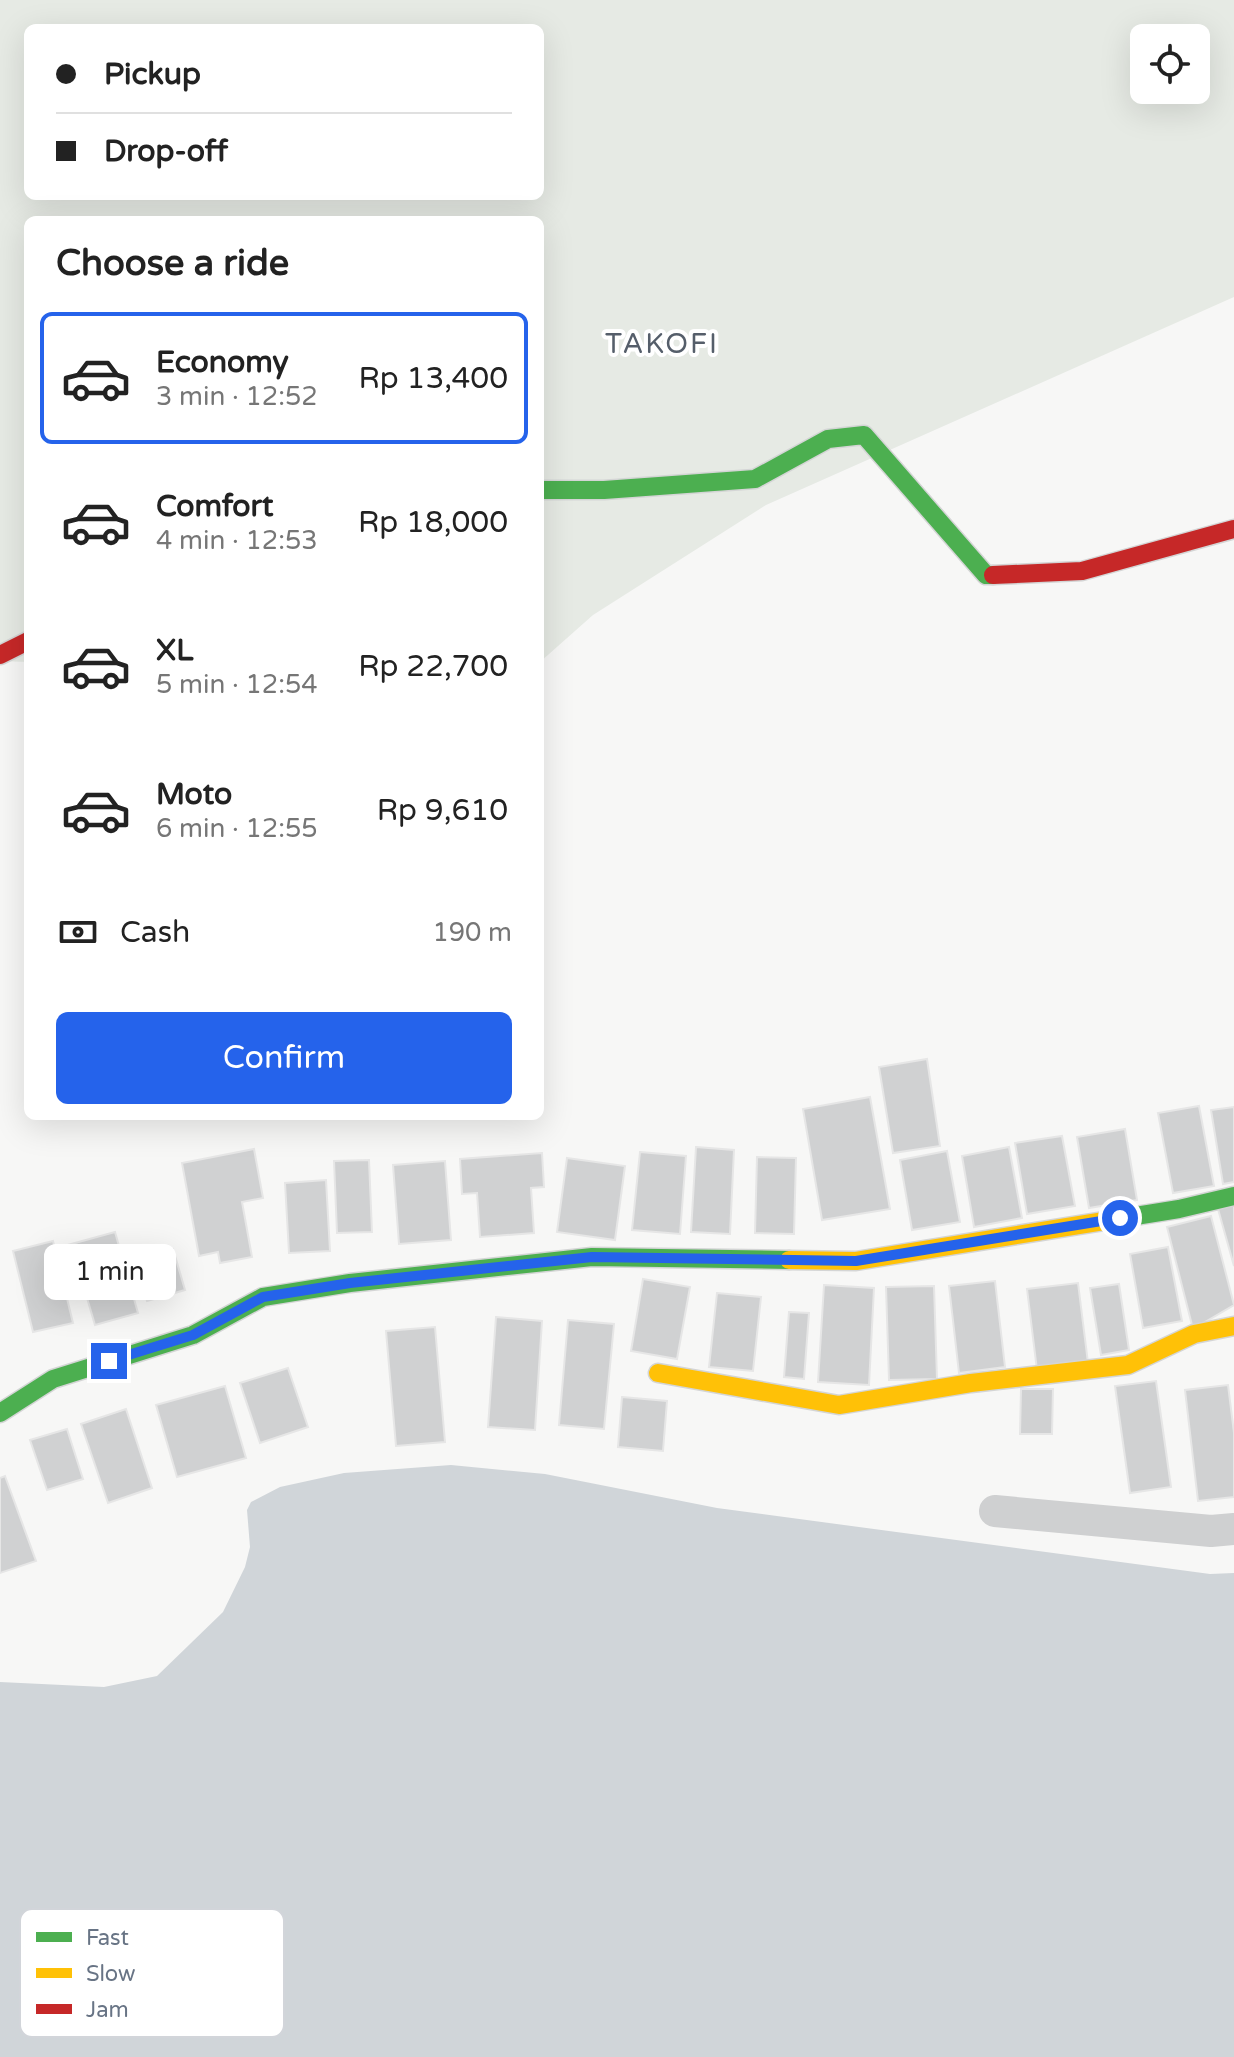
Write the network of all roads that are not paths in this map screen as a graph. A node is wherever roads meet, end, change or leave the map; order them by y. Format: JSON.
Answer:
{"nodes":[{"id":1,"x":544,"y":490,"type":"edge"},
{"id":2,"x":1234,"y":529,"type":"edge"},
{"id":3,"x":24,"y":643,"type":"edge"},
{"id":4,"x":0,"y":655,"type":"edge"},
{"id":5,"x":1234,"y":1196,"type":"edge"},
{"id":6,"x":1234,"y":1326,"type":"edge"},
{"id":7,"x":658,"y":1373,"type":"dead end"},
{"id":8,"x":0,"y":1413,"type":"edge"},
{"id":9,"x":995,"y":1511,"type":"dead end"},
{"id":10,"x":1234,"y":1529,"type":"edge"}],
"edges":[{"from":1,"to":2,"type":"street"},
{"from":3,"to":4,"type":"street"},
{"from":5,"to":8,"type":"street"},
{"from":6,"to":7,"type":"street"},
{"from":9,"to":10,"type":"street"}]}
